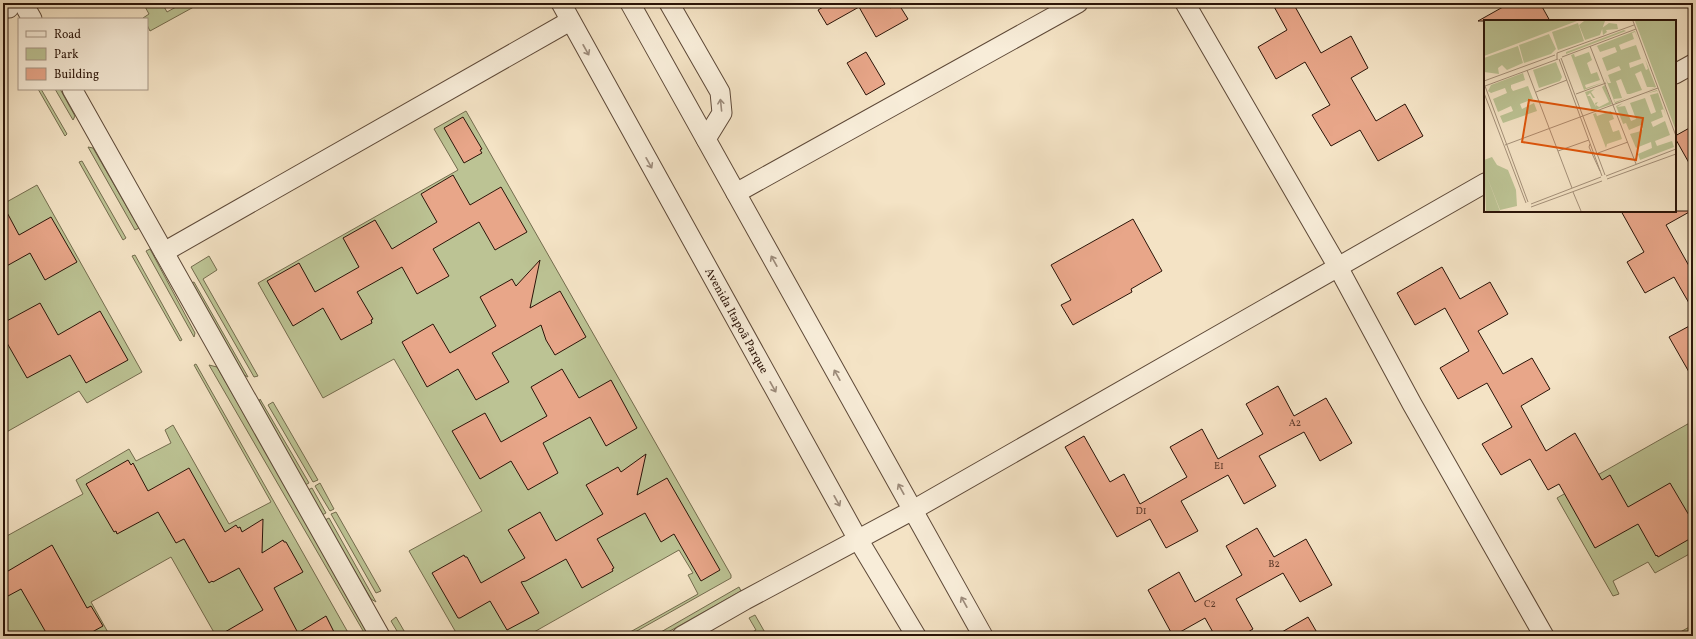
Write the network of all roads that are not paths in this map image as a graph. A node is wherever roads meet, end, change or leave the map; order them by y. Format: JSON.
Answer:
{"nodes":[{"id":1,"x":561,"y":3,"type":"edge"},
{"id":2,"x":630,"y":3,"type":"edge"},
{"id":3,"x":669,"y":3,"type":"edge"},
{"id":4,"x":1078,"y":3,"type":"edge"},
{"id":5,"x":1185,"y":3,"type":"edge"},
{"id":6,"x":13,"y":5,"type":"edge"},
{"id":7,"x":31,"y":18,"type":"edge"},
{"id":8,"x":570,"y":21,"type":"junction"},
{"id":9,"x":1693,"y":64,"type":"edge"},
{"id":10,"x":1676,"y":73,"type":"edge"},
{"id":11,"x":73,"y":90,"type":"edge"},
{"id":12,"x":706,"y":140,"type":"junction"},
{"id":13,"x":1484,"y":185,"type":"edge"},
{"id":14,"x":736,"y":193,"type":"junction"},
{"id":15,"x":164,"y":252,"type":"junction"},
{"id":16,"x":1338,"y":267,"type":"junction"},
{"id":17,"x":913,"y":510,"type":"junction"},
{"id":18,"x":858,"y":540,"type":"junction"},
{"id":19,"x":380,"y":636,"type":"edge"},
{"id":20,"x":682,"y":636,"type":"edge"},
{"id":21,"x":916,"y":636,"type":"edge"},
{"id":22,"x":983,"y":636,"type":"edge"},
{"id":23,"x":1544,"y":636,"type":"edge"}],
"edges":[{"from":1,"to":8,"type":"street","name":"Avenida Itapoã Parque"},
{"from":2,"to":12,"type":"street"},
{"from":12,"to":3,"type":"street","one_way":true},
{"from":4,"to":14,"type":"street"},
{"from":5,"to":16,"type":"street"},
{"from":6,"to":7,"type":"street"},
{"from":8,"to":15,"type":"street"},
{"from":8,"to":18,"type":"street","name":"Avenida Itapoã Parque","one_way":true},
{"from":9,"to":10,"type":"street"},
{"from":11,"to":15,"type":"street"},
{"from":12,"to":14,"type":"street"},
{"from":13,"to":16,"type":"street"},
{"from":17,"to":14,"type":"street","one_way":true},
{"from":15,"to":19,"type":"street"},
{"from":16,"to":17,"type":"street"},
{"from":16,"to":23,"type":"street"},
{"from":17,"to":18,"type":"street"},
{"from":22,"to":17,"type":"street","one_way":true},
{"from":18,"to":20,"type":"street"},
{"from":18,"to":21,"type":"street","name":"Avenida Itapoã Parque"}]}
